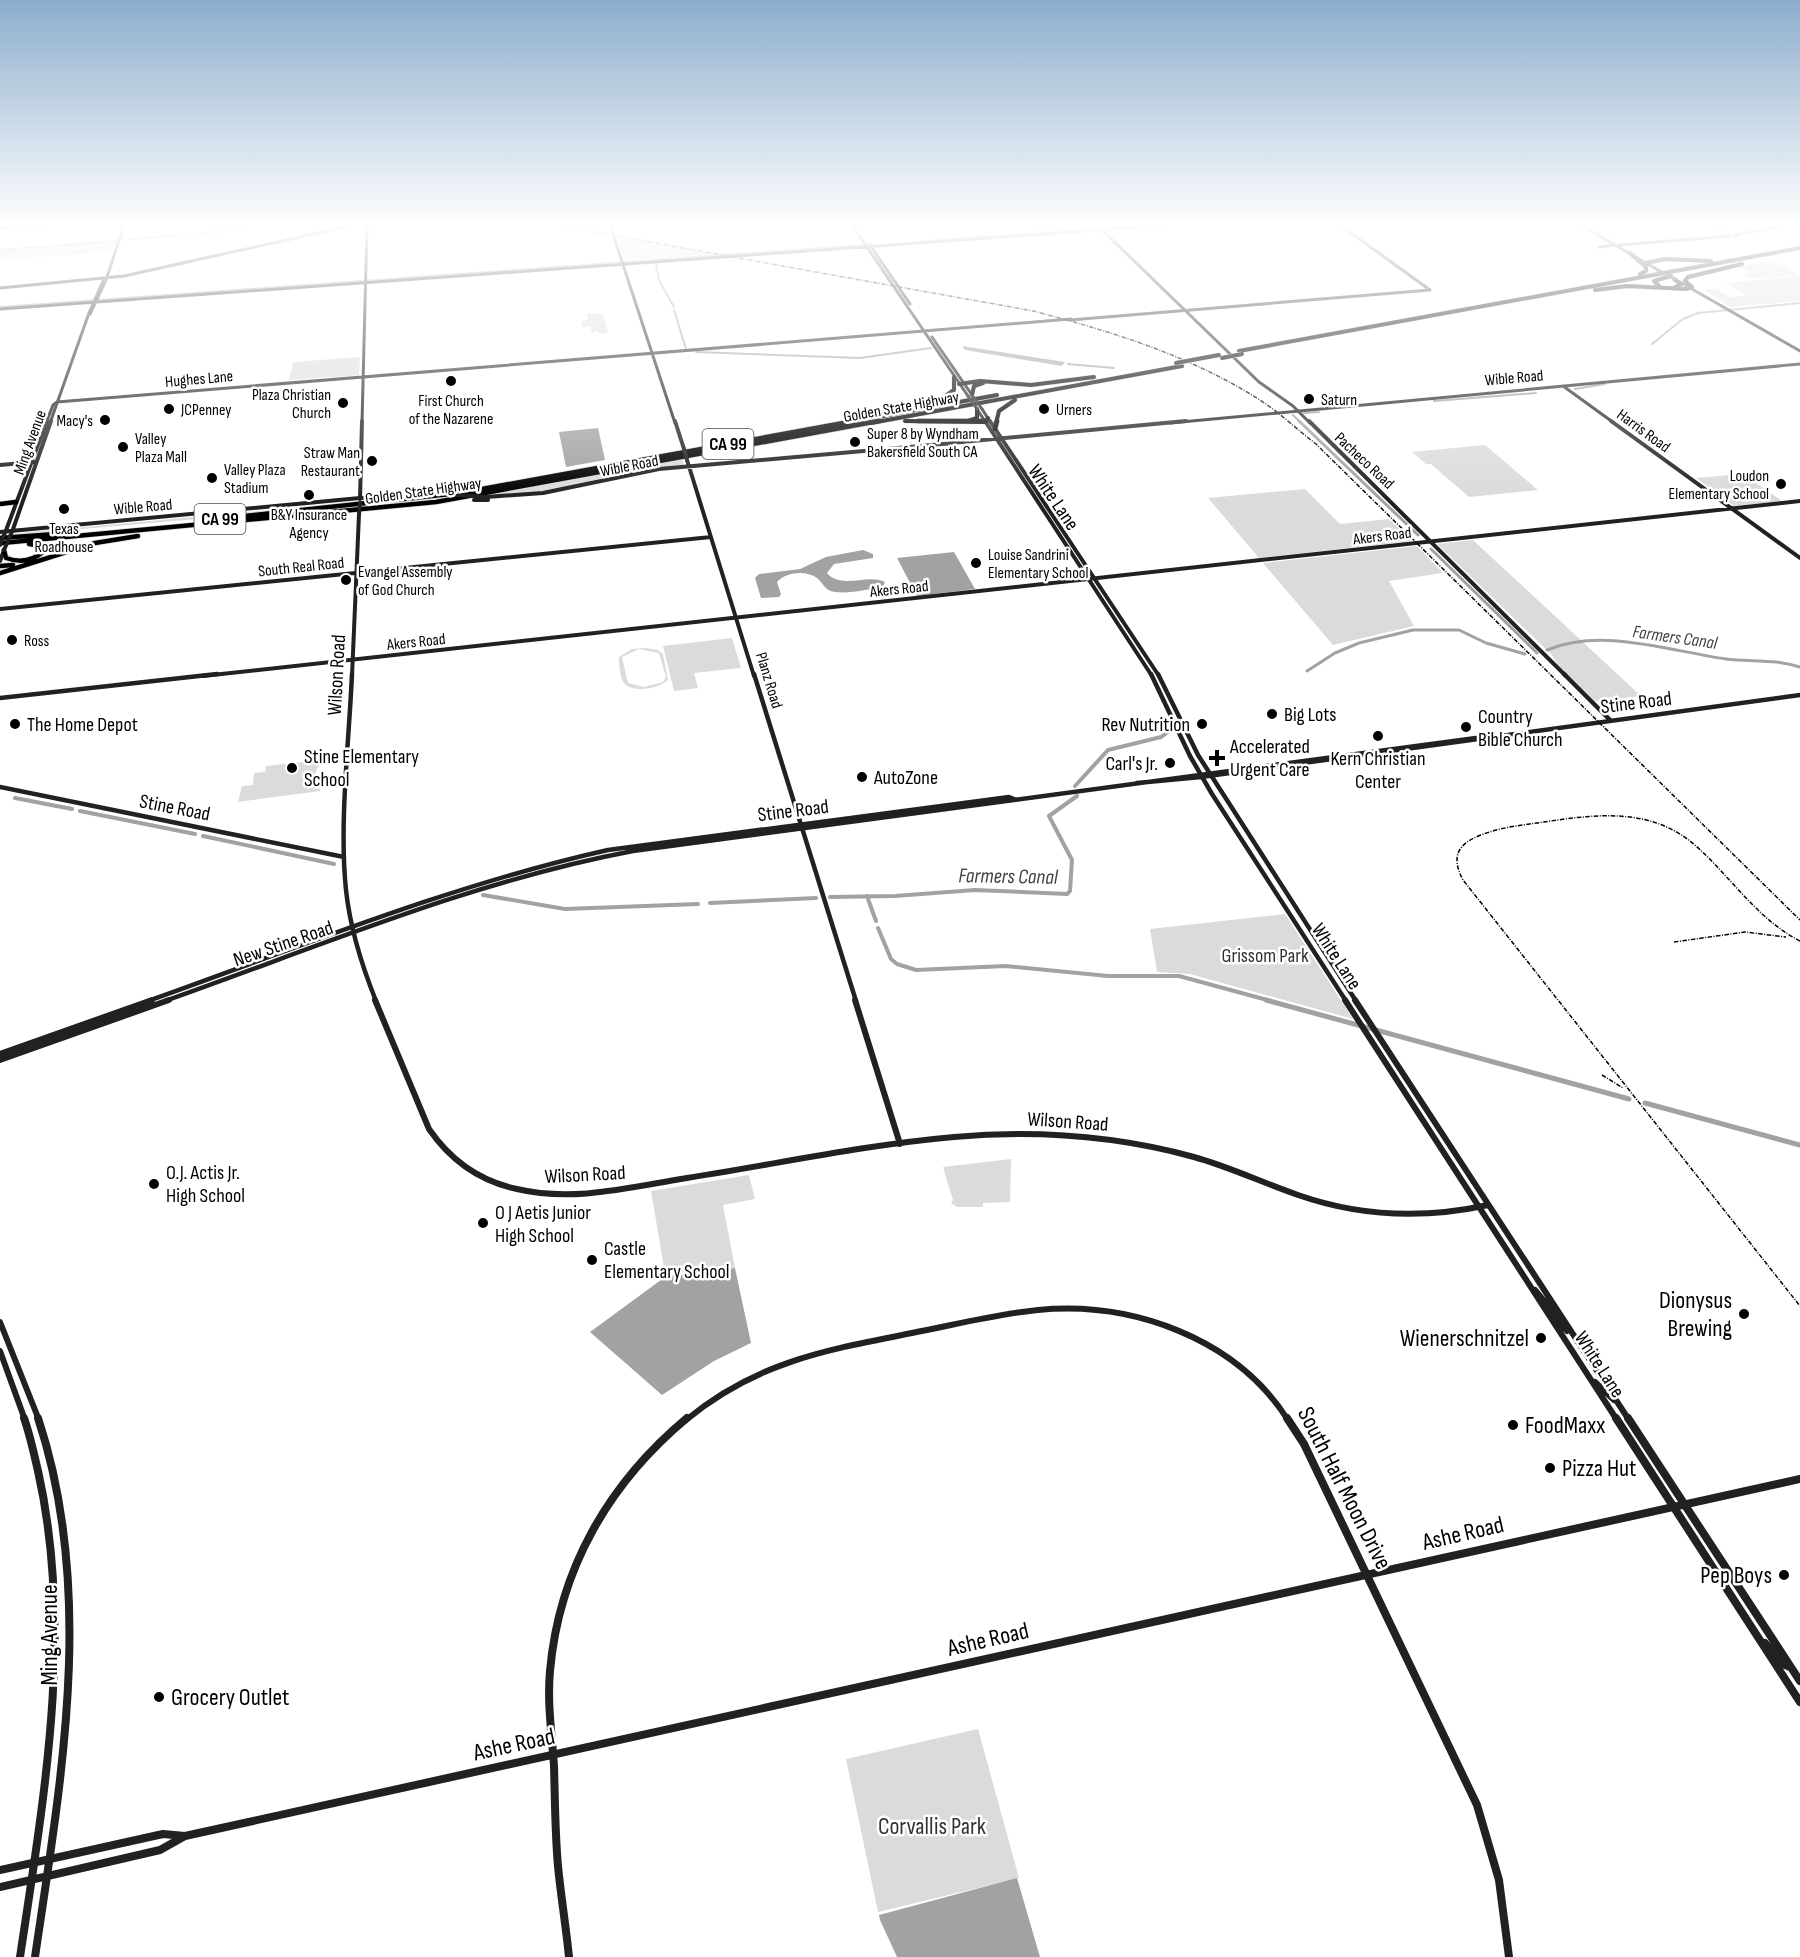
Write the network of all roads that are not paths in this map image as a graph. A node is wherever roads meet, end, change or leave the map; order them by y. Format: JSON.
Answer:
{"nodes":[{"id":1,"x":89,"y":316,"type":"edge"},
{"id":2,"x":365,"y":316,"type":"edge"},
{"id":3,"x":641,"y":316,"type":"edge"},
{"id":4,"x":915,"y":316,"type":"edge"},
{"id":5,"x":917,"y":316,"type":"edge"},
{"id":6,"x":1105,"y":316,"type":"edge"},
{"id":7,"x":1192,"y":316,"type":"edge"},
{"id":8,"x":1439,"y":316,"type":"edge"},
{"id":9,"x":1739,"y":316,"type":"edge"},
{"id":10,"x":1740,"y":316,"type":"edge"},
{"id":11,"x":1744,"y":316,"type":"edge"},
{"id":12,"x":1757,"y":323,"type":"junction"},
{"id":13,"x":926,"y":331,"type":"junction"},
{"id":14,"x":1800,"y":349,"type":"edge"},
{"id":15,"x":652,"y":353,"type":"junction"},
{"id":16,"x":942,"y":355,"type":"junction"},
{"id":17,"x":1220,"y":357,"type":"junction"},
{"id":18,"x":1800,"y":363,"type":"edge"},
{"id":19,"x":1737,"y":369,"type":"junction"},
{"id":20,"x":363,"y":377,"type":"junction"},
{"id":21,"x":954,"y":377,"type":"junction"},
{"id":22,"x":1638,"y":377,"type":"junction"},
{"id":23,"x":1098,"y":379,"type":"junction"},
{"id":24,"x":1615,"y":381,"type":"junction"},
{"id":25,"x":961,"y":383,"type":"junction"},
{"id":26,"x":1563,"y":385,"type":"junction"},
{"id":27,"x":969,"y":397,"type":"junction"},
{"id":28,"x":1383,"y":401,"type":"junction"},
{"id":29,"x":57,"y":402,"type":"junction"},
{"id":30,"x":981,"y":403,"type":"junction"},
{"id":31,"x":1363,"y":405,"type":"junction"},
{"id":32,"x":979,"y":409,"type":"junction"},
{"id":33,"x":1297,"y":410,"type":"junction"},
{"id":34,"x":48,"y":417,"type":"junction"},
{"id":35,"x":986,"y":420,"type":"junction"},
{"id":36,"x":52,"y":422,"type":"junction"},
{"id":37,"x":854,"y":422,"type":"junction"},
{"id":38,"x":995,"y":429,"type":"junction"},
{"id":39,"x":834,"y":430,"type":"junction"},
{"id":40,"x":1063,"y":432,"type":"junction"},
{"id":41,"x":1034,"y":434,"type":"junction"},
{"id":42,"x":1024,"y":437,"type":"junction"},
{"id":43,"x":998,"y":438,"type":"junction"},
{"id":44,"x":40,"y":440,"type":"junction"},
{"id":45,"x":951,"y":443,"type":"joint"},
{"id":46,"x":44,"y":445,"type":"junction"},
{"id":47,"x":684,"y":449,"type":"joint"},
{"id":48,"x":687,"y":460,"type":"joint"},
{"id":49,"x":1010,"y":461,"type":"junction"},
{"id":50,"x":31,"y":462,"type":"junction"},
{"id":51,"x":37,"y":462,"type":"junction"},
{"id":52,"x":0,"y":465,"type":"edge"},
{"id":53,"x":689,"y":467,"type":"junction"},
{"id":54,"x":1023,"y":471,"type":"junction"},
{"id":55,"x":22,"y":483,"type":"junction"},
{"id":56,"x":27,"y":490,"type":"junction"},
{"id":57,"x":427,"y":495,"type":"junction"},
{"id":58,"x":1038,"y":498,"type":"junction"},
{"id":59,"x":360,"y":500,"type":"junction"},
{"id":60,"x":474,"y":500,"type":"joint"},
{"id":61,"x":23,"y":501,"type":"junction"},
{"id":62,"x":1800,"y":501,"type":"edge"},
{"id":63,"x":16,"y":502,"type":"junction"},
{"id":64,"x":0,"y":503,"type":"edge"},
{"id":65,"x":1732,"y":509,"type":"junction"},
{"id":66,"x":1043,"y":511,"type":"junction"},
{"id":67,"x":239,"y":522,"type":"junction"},
{"id":68,"x":1057,"y":522,"type":"junction"},
{"id":69,"x":0,"y":532,"type":"edge"},
{"id":70,"x":12,"y":532,"type":"junction"},
{"id":71,"x":711,"y":537,"type":"junction"},
{"id":72,"x":2,"y":542,"type":"edge"},
{"id":73,"x":1431,"y":542,"type":"junction"},
{"id":74,"x":1800,"y":558,"type":"edge"},
{"id":75,"x":0,"y":561,"type":"edge"},
{"id":76,"x":24,"y":564,"type":"junction"},
{"id":77,"x":0,"y":566,"type":"edge"},
{"id":78,"x":357,"y":572,"type":"junction"},
{"id":79,"x":0,"y":573,"type":"edge"},
{"id":80,"x":1095,"y":578,"type":"junction"},
{"id":81,"x":1089,"y":579,"type":"junction"},
{"id":82,"x":0,"y":609,"type":"edge"},
{"id":83,"x":736,"y":618,"type":"junction"},
{"id":84,"x":1131,"y":642,"type":"junction"},
{"id":85,"x":1147,"y":655,"type":"junction"},
{"id":86,"x":1141,"y":657,"type":"junction"},
{"id":87,"x":353,"y":660,"type":"junction"},
{"id":88,"x":1159,"y":675,"type":"junction"},
{"id":89,"x":1154,"y":679,"type":"junction"},
{"id":90,"x":1800,"y":695,"type":"edge"},
{"id":91,"x":1171,"y":696,"type":"junction"},
{"id":92,"x":0,"y":698,"type":"edge"},
{"id":93,"x":1610,"y":720,"type":"junction"},
{"id":94,"x":1176,"y":723,"type":"junction"},
{"id":95,"x":1476,"y":738,"type":"junction"},
{"id":96,"x":1191,"y":740,"type":"junction"},
{"id":97,"x":1346,"y":755,"type":"junction"},
{"id":98,"x":1287,"y":761,"type":"junction"},
{"id":99,"x":1257,"y":769,"type":"junction"},
{"id":100,"x":1208,"y":773,"type":"junction"},
{"id":101,"x":1200,"y":775,"type":"junction"},
{"id":102,"x":0,"y":787,"type":"edge"},
{"id":103,"x":1014,"y":799,"type":"junction"},
{"id":104,"x":965,"y":803,"type":"junction"},
{"id":105,"x":1219,"y":805,"type":"junction"},
{"id":106,"x":939,"y":811,"type":"junction"},
{"id":107,"x":1237,"y":819,"type":"junction"},
{"id":108,"x":801,"y":826,"type":"junction"},
{"id":109,"x":344,"y":857,"type":"junction"},
{"id":110,"x":577,"y":858,"type":"joint"},
{"id":111,"x":352,"y":931,"type":"junction"},
{"id":112,"x":1321,"y":962,"type":"junction"},
{"id":113,"x":1345,"y":986,"type":"junction"},
{"id":114,"x":1349,"y":1005,"type":"junction"},
{"id":115,"x":1366,"y":1017,"type":"junction"},
{"id":116,"x":0,"y":1054,"type":"edge"},
{"id":117,"x":0,"y":1060,"type":"edge"},
{"id":118,"x":1391,"y":1071,"type":"junction"},
{"id":119,"x":1417,"y":1096,"type":"junction"},
{"id":120,"x":900,"y":1144,"type":"junction"},
{"id":121,"x":1488,"y":1205,"type":"junction"},
{"id":122,"x":1479,"y":1207,"type":"junction"},
{"id":123,"x":1534,"y":1290,"type":"junction"},
{"id":124,"x":1562,"y":1318,"type":"junction"},
{"id":125,"x":1552,"y":1319,"type":"junction"},
{"id":126,"x":0,"y":1322,"type":"edge"},
{"id":127,"x":0,"y":1351,"type":"edge"},
{"id":128,"x":1588,"y":1358,"type":"junction"},
{"id":129,"x":1584,"y":1370,"type":"junction"},
{"id":130,"x":1616,"y":1400,"type":"junction"},
{"id":131,"x":1608,"y":1406,"type":"junction"},
{"id":132,"x":1638,"y":1434,"type":"junction"},
{"id":133,"x":1800,"y":1479,"type":"edge"},
{"id":134,"x":1684,"y":1504,"type":"junction"},
{"id":135,"x":1673,"y":1506,"type":"junction"},
{"id":136,"x":1368,"y":1574,"type":"junction"},
{"id":137,"x":1749,"y":1623,"type":"junction"},
{"id":138,"x":1791,"y":1667,"type":"junction"},
{"id":139,"x":1800,"y":1681,"type":"edge"},
{"id":140,"x":1799,"y":1700,"type":"edge"},
{"id":141,"x":553,"y":1755,"type":"junction"},
{"id":142,"x":185,"y":1836,"type":"junction"},
{"id":143,"x":49,"y":1860,"type":"junction"},
{"id":144,"x":33,"y":1863,"type":"junction"},
{"id":145,"x":0,"y":1870,"type":"edge"},
{"id":146,"x":47,"y":1876,"type":"junction"},
{"id":147,"x":31,"y":1880,"type":"junction"},
{"id":148,"x":0,"y":1887,"type":"edge"},
{"id":149,"x":20,"y":1957,"type":"edge"},
{"id":150,"x":35,"y":1957,"type":"edge"},
{"id":151,"x":569,"y":1957,"type":"edge"},
{"id":152,"x":1509,"y":1957,"type":"edge"}],
"edges":[{"from":1,"to":29,"type":"street","name":"Ming Avenue"},
{"from":2,"to":20,"type":"street","name":"Wilson Road"},
{"from":3,"to":15,"type":"street","name":"Planz Road"},
{"from":4,"to":13,"type":"street","name":"White Lane"},
{"from":5,"to":13,"type":"street","name":"White Lane"},
{"from":6,"to":13,"type":"street","name":"Hughes Lane"},
{"from":7,"to":33,"type":"street","name":"Pacheco Road"},
{"from":8,"to":17,"type":"highway","name":"Golden State Highway","number":"CA 99","bridge":true},
{"from":9,"to":14,"type":"street"},
{"from":10,"to":12,"type":"street"},
{"from":11,"to":12,"type":"street"},
{"from":12,"to":14,"type":"street"},
{"from":13,"to":15,"type":"street","name":"Hughes Lane"},
{"from":13,"to":16,"type":"street","name":"White Lane"},
{"from":13,"to":16,"type":"street","name":"White Lane"},
{"from":15,"to":20,"type":"street","name":"Hughes Lane"},
{"from":15,"to":47,"type":"street","name":"Planz Road"},
{"from":16,"to":21,"type":"street","name":"White Lane"},
{"from":16,"to":25,"type":"street","name":"White Lane"},
{"from":17,"to":23,"type":"highway","name":"Golden State Highway","number":"CA 99","bridge":true},
{"from":17,"to":23,"type":"highway","name":"Golden State Highway","number":"CA 99","bridge":true},
{"from":18,"to":19,"type":"street","name":"Wible Road"},
{"from":18,"to":19,"type":"street","name":"Wible Road"},
{"from":19,"to":22,"type":"street","name":"Wible Road"},
{"from":19,"to":24,"type":"street","name":"Wible Road"},
{"from":20,"to":29,"type":"street","name":"Hughes Lane"},
{"from":20,"to":59,"type":"street","name":"Wilson Road"},
{"from":21,"to":25,"type":"street","name":"White Lane"},
{"from":21,"to":37,"type":"highway"},
{"from":22,"to":24,"type":"street"},
{"from":22,"to":26,"type":"street","name":"Wible Road"},
{"from":23,"to":25,"type":"highway"},
{"from":23,"to":27,"type":"highway","name":"Golden State Highway","number":"CA 99"},
{"from":23,"to":30,"type":"highway","name":"Golden State Highway","number":"CA 99"},
{"from":23,"to":38,"type":"highway"},
{"from":24,"to":26,"type":"street","name":"Wible Road"},
{"from":25,"to":27,"type":"street","name":"White Lane"},
{"from":26,"to":28,"type":"street","name":"Wible Road"},
{"from":26,"to":31,"type":"street","name":"Wible Road"},
{"from":26,"to":65,"type":"street","name":"Harris Road"},
{"from":27,"to":27,"type":"highway"},
{"from":27,"to":32,"type":"street","name":"White Lane","bridge":true},
{"from":27,"to":37,"type":"highway","name":"Golden State Highway","number":"CA 99"},
{"from":28,"to":31,"type":"street"},
{"from":28,"to":33,"type":"street","name":"Wible Road"},
{"from":29,"to":34,"type":"street","name":"Ming Avenue"},
{"from":29,"to":36,"type":"street","name":"Ming Avenue"},
{"from":30,"to":32,"type":"highway"},
{"from":30,"to":39,"type":"highway","name":"Golden State Highway","number":"CA 99"},
{"from":31,"to":33,"type":"street","name":"Wible Road"},
{"from":32,"to":35,"type":"street","name":"White Lane"},
{"from":33,"to":40,"type":"street","name":"Wible Road"},
{"from":33,"to":73,"type":"street","name":"Pacheco Road"},
{"from":34,"to":36,"type":"street"},
{"from":34,"to":44,"type":"street","name":"Ming Avenue"},
{"from":35,"to":38,"type":"street","name":"White Lane"},
{"from":35,"to":39,"type":"highway"},
{"from":35,"to":43,"type":"street","name":"White Lane"},
{"from":36,"to":46,"type":"street","name":"Ming Avenue"},
{"from":37,"to":72,"type":"highway","name":"Golden State Highway","number":"CA 99"},
{"from":38,"to":43,"type":"street","name":"White Lane"},
{"from":39,"to":67,"type":"highway","name":"Golden State Highway","number":"CA 99"},
{"from":40,"to":41,"type":"street","name":"Wible Road"},
{"from":40,"to":42,"type":"street","name":"Wible Road"},
{"from":41,"to":42,"type":"street"},
{"from":41,"to":43,"type":"street","name":"Wible Road"},
{"from":42,"to":43,"type":"street","name":"Wible Road"},
{"from":43,"to":45,"type":"street","name":"Wible Road"},
{"from":43,"to":49,"type":"street","name":"White Lane"},
{"from":43,"to":54,"type":"street","name":"White Lane"},
{"from":44,"to":46,"type":"street"},
{"from":44,"to":50,"type":"street","name":"Ming Avenue"},
{"from":45,"to":53,"type":"street","name":"Wible Road"},
{"from":46,"to":51,"type":"street","name":"Ming Avenue"},
{"from":47,"to":48,"type":"street","name":"Planz Road","bridge":true},
{"from":48,"to":53,"type":"street","name":"Planz Road"},
{"from":49,"to":54,"type":"street"},
{"from":49,"to":58,"type":"street","name":"White Lane"},
{"from":50,"to":51,"type":"street"},
{"from":50,"to":52,"type":"street"},
{"from":50,"to":55,"type":"street","name":"Ming Avenue"},
{"from":51,"to":56,"type":"street","name":"Ming Avenue"},
{"from":53,"to":57,"type":"street","name":"Wible Road","bridge":true},
{"from":53,"to":60,"type":"street","name":"Wible Road"},
{"from":53,"to":71,"type":"street","name":"Planz Road"},
{"from":54,"to":58,"type":"street","name":"White Lane"},
{"from":55,"to":56,"type":"street"},
{"from":55,"to":63,"type":"street","name":"Ming Avenue"},
{"from":56,"to":61,"type":"street","name":"Ming Avenue"},
{"from":57,"to":59,"type":"street","name":"Wible Road"},
{"from":57,"to":60,"type":"street","name":"Wible Road","bridge":true},
{"from":58,"to":66,"type":"street","name":"White Lane"},
{"from":58,"to":68,"type":"street","name":"White Lane"},
{"from":59,"to":70,"type":"street","name":"Wible Road"},
{"from":59,"to":78,"type":"street","name":"Wilson Road","bridge":true},
{"from":61,"to":63,"type":"street"},
{"from":61,"to":70,"type":"street","name":"Ming Avenue"},
{"from":62,"to":65,"type":"street","name":"Akers Road"},
{"from":63,"to":64,"type":"highway"},
{"from":63,"to":72,"type":"street","name":"Ming Avenue"},
{"from":65,"to":73,"type":"street","name":"Akers Road"},
{"from":65,"to":74,"type":"street","name":"Harris Road"},
{"from":66,"to":68,"type":"street"},
{"from":66,"to":81,"type":"street","name":"White Lane"},
{"from":67,"to":72,"type":"highway","name":"Golden State Highway","number":"CA 99"},
{"from":67,"to":76,"type":"highway"},
{"from":68,"to":80,"type":"street","name":"White Lane"},
{"from":69,"to":72,"type":"street","name":"Wible Road"},
{"from":70,"to":72,"type":"street","name":"Ming Avenue","bridge":true},
{"from":70,"to":72,"type":"street","name":"Wible Road"},
{"from":71,"to":78,"type":"street","name":"South Real Road"},
{"from":71,"to":83,"type":"street","name":"Planz Road"},
{"from":72,"to":72,"type":"highway"},
{"from":72,"to":75,"type":"street","name":"Ming Avenue"},
{"from":73,"to":80,"type":"street","name":"Akers Road"},
{"from":73,"to":93,"type":"street","name":"Pacheco Road"},
{"from":76,"to":77,"type":"highway"},
{"from":76,"to":79,"type":"highway"},
{"from":78,"to":82,"type":"street","name":"South Real Road"},
{"from":78,"to":87,"type":"street","name":"Wilson Road"},
{"from":80,"to":81,"type":"street","name":"Akers Road"},
{"from":80,"to":85,"type":"street","name":"White Lane"},
{"from":81,"to":83,"type":"street","name":"Akers Road"},
{"from":81,"to":84,"type":"street","name":"White Lane"},
{"from":83,"to":87,"type":"street","name":"Akers Road"},
{"from":83,"to":108,"type":"street","name":"Planz Road"},
{"from":84,"to":85,"type":"street"},
{"from":84,"to":86,"type":"street","name":"White Lane"},
{"from":85,"to":88,"type":"street","name":"White Lane"},
{"from":86,"to":88,"type":"street"},
{"from":86,"to":89,"type":"street","name":"White Lane"},
{"from":87,"to":92,"type":"street","name":"Akers Road"},
{"from":87,"to":109,"type":"street","name":"Wilson Road"},
{"from":88,"to":91,"type":"street","name":"White Lane"},
{"from":89,"to":91,"type":"street"},
{"from":89,"to":94,"type":"street","name":"White Lane"},
{"from":90,"to":93,"type":"street","name":"Stine Road"},
{"from":91,"to":96,"type":"street","name":"White Lane"},
{"from":93,"to":95,"type":"street","name":"Stine Road"},
{"from":94,"to":96,"type":"street"},
{"from":94,"to":101,"type":"street","name":"White Lane"},
{"from":95,"to":97,"type":"street","name":"Stine Road"},
{"from":95,"to":97,"type":"street","name":"Stine Road"},
{"from":96,"to":100,"type":"street","name":"White Lane"},
{"from":97,"to":98,"type":"street","name":"Stine Road"},
{"from":97,"to":99,"type":"street","name":"Stine Road"},
{"from":98,"to":99,"type":"street"},
{"from":98,"to":100,"type":"street","name":"Stine Road"},
{"from":99,"to":100,"type":"street","name":"Stine Road"},
{"from":100,"to":101,"type":"street","name":"Stine Road"},
{"from":100,"to":107,"type":"street","name":"White Lane"},
{"from":101,"to":103,"type":"street","name":"Stine Road"},
{"from":101,"to":105,"type":"street","name":"White Lane"},
{"from":102,"to":109,"type":"street","name":"Stine Road"},
{"from":103,"to":104,"type":"street","name":"Stine Road"},
{"from":103,"to":106,"type":"street","name":"Stine Road"},
{"from":104,"to":106,"type":"street"},
{"from":104,"to":108,"type":"street","name":"Stine Road"},
{"from":105,"to":107,"type":"street"},
{"from":105,"to":112,"type":"street","name":"White Lane"},
{"from":106,"to":108,"type":"street","name":"Stine Road"},
{"from":107,"to":113,"type":"street","name":"White Lane"},
{"from":108,"to":110,"type":"street","name":"Stine Road"},
{"from":108,"to":120,"type":"street","name":"Planz Road"},
{"from":109,"to":111,"type":"street","name":"Wilson Road"},
{"from":110,"to":111,"type":"street","name":"New Stine Road"},
{"from":111,"to":116,"type":"street","name":"New Stine Road"},
{"from":111,"to":117,"type":"street","name":"New Stine Road"},
{"from":111,"to":120,"type":"street","name":"Wilson Road"},
{"from":112,"to":113,"type":"street"},
{"from":112,"to":114,"type":"street","name":"White Lane"},
{"from":113,"to":115,"type":"street","name":"White Lane"},
{"from":114,"to":115,"type":"street"},
{"from":114,"to":118,"type":"street","name":"White Lane"},
{"from":115,"to":119,"type":"street","name":"White Lane"},
{"from":118,"to":119,"type":"street"},
{"from":118,"to":122,"type":"street","name":"White Lane"},
{"from":119,"to":121,"type":"street","name":"White Lane"},
{"from":120,"to":122,"type":"street","name":"Wilson Road"},
{"from":121,"to":122,"type":"street","name":"Wilson Road"},
{"from":121,"to":124,"type":"street","name":"White Lane"},
{"from":122,"to":123,"type":"street","name":"White Lane"},
{"from":123,"to":124,"type":"street"},
{"from":123,"to":125,"type":"street","name":"White Lane"},
{"from":124,"to":128,"type":"street","name":"White Lane"},
{"from":125,"to":128,"type":"street"},
{"from":125,"to":129,"type":"street","name":"White Lane"},
{"from":126,"to":143,"type":"street","name":"Ming Avenue"},
{"from":127,"to":144,"type":"street","name":"Ming Avenue"},
{"from":128,"to":130,"type":"street","name":"White Lane"},
{"from":129,"to":130,"type":"street"},
{"from":129,"to":131,"type":"street","name":"White Lane"},
{"from":130,"to":132,"type":"street","name":"White Lane"},
{"from":131,"to":132,"type":"street"},
{"from":131,"to":135,"type":"street","name":"White Lane"},
{"from":132,"to":134,"type":"street","name":"White Lane"},
{"from":133,"to":134,"type":"street","name":"Ashe Road"},
{"from":134,"to":135,"type":"street","name":"Ashe Road"},
{"from":134,"to":138,"type":"street","name":"White Lane"},
{"from":135,"to":136,"type":"street","name":"Ashe Road"},
{"from":135,"to":137,"type":"street","name":"White Lane"},
{"from":136,"to":141,"type":"street","name":"Ashe Road"},
{"from":136,"to":141,"type":"street","name":"South Half Moon Drive"},
{"from":136,"to":152,"type":"street","name":"South Half Moon Drive"},
{"from":137,"to":138,"type":"street"},
{"from":137,"to":140,"type":"street","name":"White Lane"},
{"from":138,"to":139,"type":"street","name":"White Lane"},
{"from":141,"to":142,"type":"street","name":"Ashe Road"},
{"from":141,"to":151,"type":"street","name":"South Half Moon Drive"},
{"from":142,"to":143,"type":"street","name":"Ashe Road"},
{"from":142,"to":146,"type":"street","name":"Ashe Road"},
{"from":143,"to":144,"type":"street","name":"Ashe Road"},
{"from":143,"to":146,"type":"street","name":"Ming Avenue"},
{"from":144,"to":145,"type":"street","name":"Ashe Road"},
{"from":144,"to":147,"type":"street","name":"Ming Avenue"},
{"from":146,"to":147,"type":"street","name":"Ashe Road"},
{"from":146,"to":150,"type":"street","name":"Ming Avenue"},
{"from":147,"to":148,"type":"street","name":"Ashe Road"},
{"from":147,"to":149,"type":"street","name":"Ming Avenue"}]}
